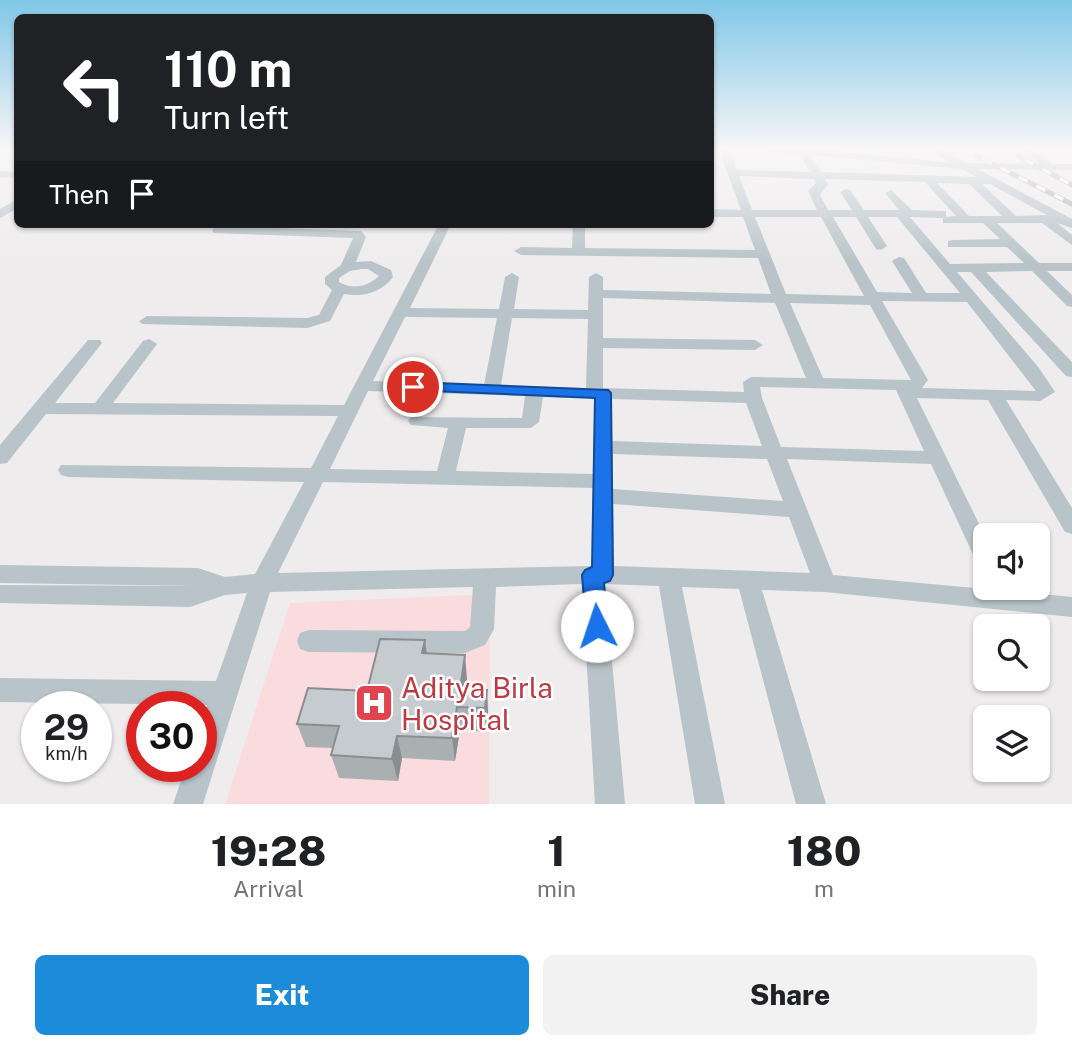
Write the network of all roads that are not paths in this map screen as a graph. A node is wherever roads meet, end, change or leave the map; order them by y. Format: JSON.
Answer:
{"nodes":[{"id":1,"x":739,"y":188,"type":"edge"},
{"id":2,"x":818,"y":188,"type":"edge"},
{"id":3,"x":935,"y":188,"type":"edge"},
{"id":4,"x":980,"y":188,"type":"edge"},
{"id":5,"x":1005,"y":188,"type":"edge"},
{"id":6,"x":846,"y":192,"type":"dead end"},
{"id":7,"x":891,"y":193,"type":"dead end"},
{"id":8,"x":714,"y":213,"type":"edge"},
{"id":9,"x":747,"y":213,"type":"junction"},
{"id":10,"x":826,"y":214,"type":"junction"},
{"id":11,"x":861,"y":214,"type":"junction"},
{"id":12,"x":905,"y":214,"type":"junction"},
{"id":13,"x":986,"y":219,"type":"junction"},
{"id":14,"x":1012,"y":219,"type":"junction"},
{"id":15,"x":1045,"y":219,"type":"junction"},
{"id":16,"x":966,"y":220,"type":"junction"},
{"id":17,"x":1068,"y":221,"type":"edge"},
{"id":18,"x":443,"y":228,"type":"edge"},
{"id":19,"x":579,"y":228,"type":"edge"},
{"id":20,"x":218,"y":230,"type":"dead end"},
{"id":21,"x":1072,"y":241,"type":"edge"},
{"id":22,"x":1009,"y":243,"type":"junction"},
{"id":23,"x":953,"y":244,"type":"dead end"},
{"id":24,"x":881,"y":246,"type":"dead end"},
{"id":25,"x":522,"y":251,"type":"dead end"},
{"id":26,"x":578,"y":251,"type":"junction"},
{"id":27,"x":762,"y":254,"type":"junction"},
{"id":28,"x":899,"y":261,"type":"dead end"},
{"id":29,"x":1032,"y":267,"type":"junction"},
{"id":30,"x":1072,"y":267,"type":"edge"},
{"id":31,"x":346,"y":268,"type":"junction"},
{"id":32,"x":945,"y":268,"type":"junction"},
{"id":33,"x":975,"y":268,"type":"junction"},
{"id":34,"x":386,"y":277,"type":"junction"},
{"id":35,"x":512,"y":277,"type":"dead end"},
{"id":36,"x":596,"y":277,"type":"dead end"},
{"id":37,"x":418,"y":278,"type":"junction"},
{"id":38,"x":340,"y":289,"type":"junction"},
{"id":39,"x":596,"y":294,"type":"junction"},
{"id":40,"x":922,"y":297,"type":"junction"},
{"id":41,"x":780,"y":298,"type":"junction"},
{"id":42,"x":873,"y":298,"type":"junction"},
{"id":43,"x":970,"y":298,"type":"junction"},
{"id":44,"x":1072,"y":303,"type":"edge"},
{"id":45,"x":401,"y":312,"type":"junction"},
{"id":46,"x":505,"y":314,"type":"junction"},
{"id":47,"x":595,"y":315,"type":"junction"},
{"id":48,"x":147,"y":321,"type":"dead end"},
{"id":49,"x":94,"y":343,"type":"dead end"},
{"id":50,"x":596,"y":343,"type":"junction"},
{"id":51,"x":149,"y":344,"type":"dead end"},
{"id":52,"x":755,"y":345,"type":"dead end"},
{"id":53,"x":1032,"y":372,"type":"junction"},
{"id":54,"x":1072,"y":372,"type":"edge"},
{"id":55,"x":816,"y":382,"type":"junction"},
{"id":56,"x":361,"y":386,"type":"junction"},
{"id":57,"x":904,"y":389,"type":"junction"},
{"id":58,"x":492,"y":390,"type":"junction"},
{"id":59,"x":535,"y":391,"type":"junction"},
{"id":60,"x":598,"y":393,"type":"junction"},
{"id":61,"x":995,"y":397,"type":"junction"},
{"id":62,"x":753,"y":398,"type":"junction"},
{"id":63,"x":41,"y":408,"type":"junction"},
{"id":64,"x":100,"y":409,"type":"junction"},
{"id":65,"x":347,"y":411,"type":"junction"},
{"id":66,"x":417,"y":421,"type":"dead end"},
{"id":67,"x":458,"y":422,"type":"junction"},
{"id":68,"x":603,"y":446,"type":"junction"},
{"id":69,"x":773,"y":450,"type":"junction"},
{"id":70,"x":0,"y":458,"type":"edge"},
{"id":71,"x":936,"y":458,"type":"junction"},
{"id":72,"x":68,"y":470,"type":"dead end"},
{"id":73,"x":314,"y":476,"type":"junction"},
{"id":74,"x":445,"y":478,"type":"junction"},
{"id":75,"x":603,"y":488,"type":"junction"},
{"id":76,"x":797,"y":510,"type":"junction"},
{"id":77,"x":1072,"y":526,"type":"edge"},
{"id":78,"x":973,"y":533,"type":"edge"},
{"id":79,"x":0,"y":574,"type":"edge"},
{"id":80,"x":598,"y":575,"type":"junction"},
{"id":81,"x":669,"y":577,"type":"junction"},
{"id":82,"x":485,"y":579,"type":"junction"},
{"id":83,"x":748,"y":580,"type":"junction"},
{"id":84,"x":262,"y":583,"type":"junction"},
{"id":85,"x":825,"y":583,"type":"junction"},
{"id":86,"x":225,"y":586,"type":"junction"},
{"id":87,"x":973,"y":592,"type":"edge"},
{"id":88,"x":0,"y":593,"type":"edge"},
{"id":89,"x":1035,"y":600,"type":"edge"},
{"id":90,"x":1072,"y":607,"type":"edge"},
{"id":91,"x":309,"y":641,"type":"dead end"},
{"id":92,"x":0,"y":690,"type":"edge"},
{"id":93,"x":224,"y":693,"type":"junction"},
{"id":94,"x":217,"y":715,"type":"edge"},
{"id":95,"x":195,"y":782,"type":"edge"},
{"id":96,"x":188,"y":804,"type":"edge"},
{"id":97,"x":610,"y":804,"type":"edge"},
{"id":98,"x":710,"y":804,"type":"edge"},
{"id":99,"x":811,"y":804,"type":"edge"}],
"edges":[{"from":1,"to":9,"type":"street"},
{"from":2,"to":10,"type":"street"},
{"from":3,"to":16,"type":"street"},
{"from":4,"to":14,"type":"street"},
{"from":5,"to":17,"type":"street"},
{"from":6,"to":11,"type":"street"},
{"from":7,"to":12,"type":"street"},
{"from":8,"to":9,"type":"street"},
{"from":9,"to":10,"type":"street"},
{"from":9,"to":27,"type":"street"},
{"from":10,"to":11,"type":"street"},
{"from":10,"to":42,"type":"street"},
{"from":11,"to":12,"type":"street"},
{"from":11,"to":24,"type":"street"},
{"from":12,"to":16,"type":"street"},
{"from":12,"to":32,"type":"street"},
{"from":13,"to":14,"type":"street"},
{"from":13,"to":16,"type":"street"},
{"from":13,"to":22,"type":"street"},
{"from":14,"to":15,"type":"street"},
{"from":15,"to":17,"type":"street"},
{"from":15,"to":21,"type":"street"},
{"from":18,"to":37,"type":"street"},
{"from":19,"to":26,"type":"street"},
{"from":20,"to":31,"type":"street"},
{"from":22,"to":23,"type":"street"},
{"from":22,"to":29,"type":"street"},
{"from":25,"to":26,"type":"street"},
{"from":26,"to":27,"type":"street"},
{"from":27,"to":41,"type":"street"},
{"from":28,"to":40,"type":"street"},
{"from":29,"to":30,"type":"street"},
{"from":29,"to":33,"type":"street"},
{"from":29,"to":44,"type":"street"},
{"from":31,"to":34,"type":"street"},
{"from":31,"to":38,"type":"street"},
{"from":32,"to":33,"type":"street"},
{"from":32,"to":43,"type":"street"},
{"from":33,"to":54,"type":"street"},
{"from":34,"to":37,"type":"street"},
{"from":34,"to":38,"type":"street"},
{"from":35,"to":46,"type":"street"},
{"from":36,"to":39,"type":"street"},
{"from":37,"to":45,"type":"street"},
{"from":38,"to":48,"type":"street"},
{"from":39,"to":41,"type":"street"},
{"from":39,"to":47,"type":"street"},
{"from":40,"to":42,"type":"street"},
{"from":40,"to":43,"type":"street"},
{"from":41,"to":42,"type":"street"},
{"from":41,"to":55,"type":"street"},
{"from":42,"to":57,"type":"street"},
{"from":43,"to":53,"type":"street"},
{"from":45,"to":46,"type":"street"},
{"from":45,"to":56,"type":"street"},
{"from":46,"to":47,"type":"street"},
{"from":46,"to":58,"type":"street"},
{"from":47,"to":50,"type":"street"},
{"from":49,"to":63,"type":"street"},
{"from":50,"to":52,"type":"street"},
{"from":50,"to":60,"type":"street"},
{"from":51,"to":64,"type":"street"},
{"from":53,"to":54,"type":"street"},
{"from":53,"to":61,"type":"street"},
{"from":55,"to":57,"type":"street"},
{"from":55,"to":62,"type":"street"},
{"from":56,"to":58,"type":"street"},
{"from":56,"to":65,"type":"street"},
{"from":57,"to":61,"type":"street"},
{"from":57,"to":71,"type":"street"},
{"from":58,"to":59,"type":"street"},
{"from":59,"to":60,"type":"street"},
{"from":59,"to":67,"type":"street"},
{"from":60,"to":62,"type":"street"},
{"from":60,"to":68,"type":"street"},
{"from":61,"to":77,"type":"street"},
{"from":62,"to":69,"type":"street"},
{"from":63,"to":64,"type":"street"},
{"from":63,"to":70,"type":"street"},
{"from":64,"to":65,"type":"street"},
{"from":65,"to":73,"type":"street"},
{"from":66,"to":67,"type":"street"},
{"from":67,"to":74,"type":"street"},
{"from":68,"to":69,"type":"street"},
{"from":68,"to":75,"type":"street"},
{"from":69,"to":71,"type":"street"},
{"from":69,"to":76,"type":"street"},
{"from":71,"to":78,"type":"street"},
{"from":72,"to":73,"type":"street"},
{"from":73,"to":74,"type":"street"},
{"from":73,"to":84,"type":"street"},
{"from":74,"to":75,"type":"street"},
{"from":75,"to":76,"type":"street"},
{"from":75,"to":80,"type":"street"},
{"from":76,"to":85,"type":"street"},
{"from":79,"to":86,"type":"street"},
{"from":80,"to":81,"type":"street"},
{"from":80,"to":82,"type":"street"},
{"from":80,"to":97,"type":"street"},
{"from":81,"to":83,"type":"street"},
{"from":81,"to":98,"type":"street"},
{"from":82,"to":84,"type":"street"},
{"from":82,"to":91,"type":"street"},
{"from":83,"to":85,"type":"street"},
{"from":83,"to":99,"type":"street"},
{"from":84,"to":86,"type":"street"},
{"from":84,"to":93,"type":"street"},
{"from":85,"to":87,"type":"street"},
{"from":86,"to":88,"type":"street"},
{"from":89,"to":90,"type":"street"},
{"from":92,"to":93,"type":"street"},
{"from":93,"to":94,"type":"street"},
{"from":95,"to":96,"type":"street"}]}
